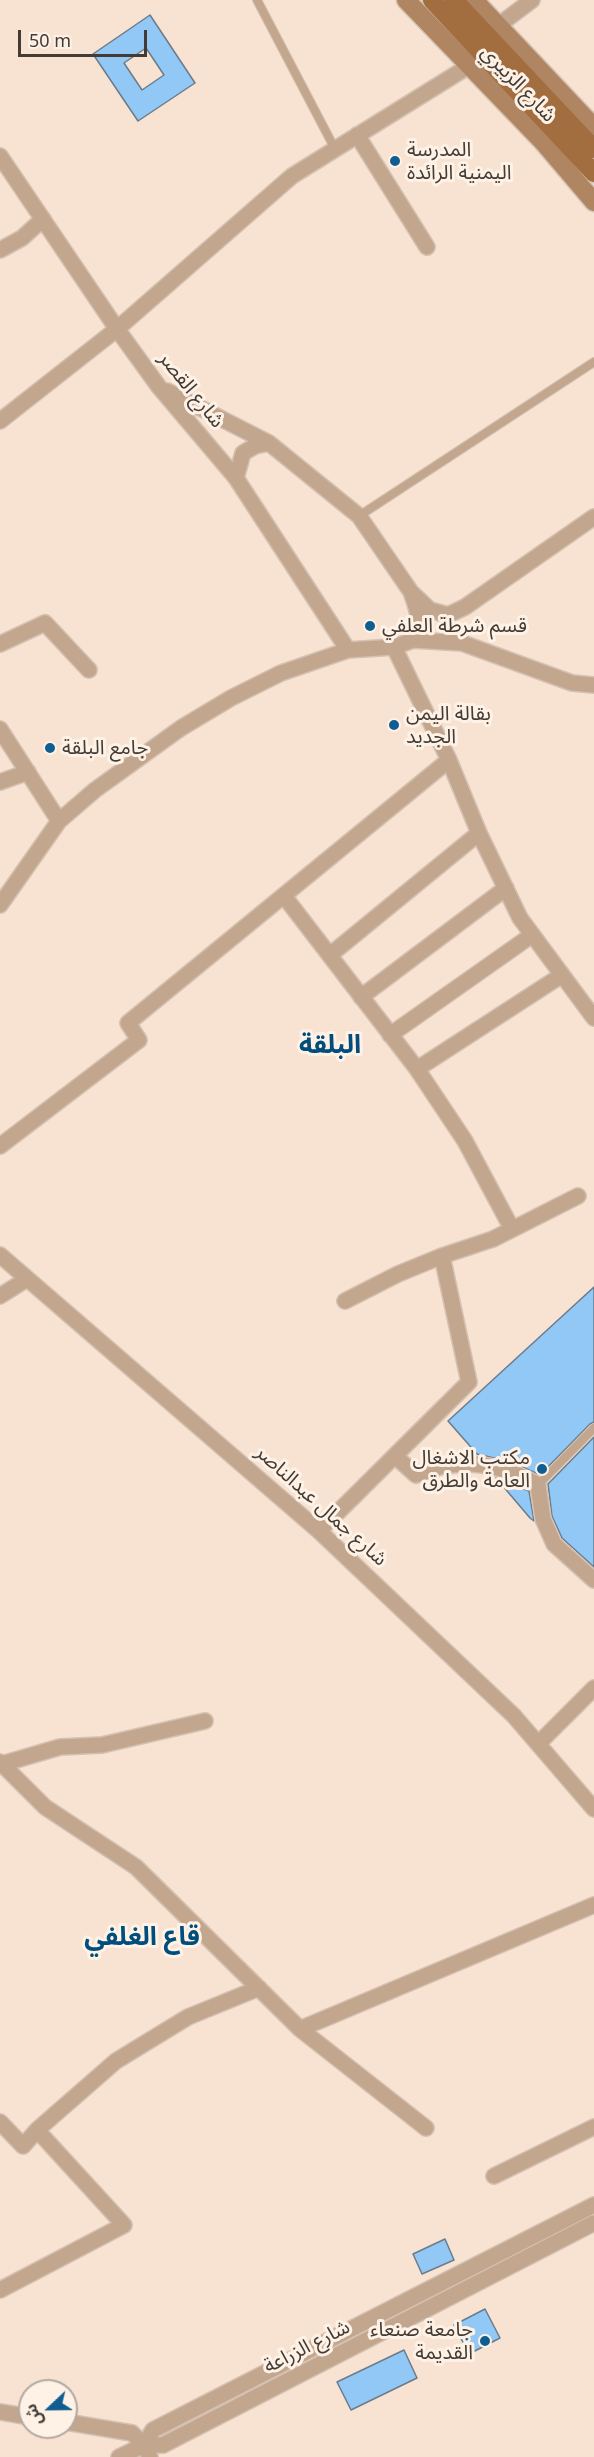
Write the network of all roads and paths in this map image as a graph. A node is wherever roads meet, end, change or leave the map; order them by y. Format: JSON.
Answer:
{"nodes":[{"id":1,"x":257,"y":0,"type":"edge"},
{"id":2,"x":406,"y":0,"type":"edge"},
{"id":3,"x":432,"y":0,"type":"edge"},
{"id":4,"x":454,"y":0,"type":"edge"},
{"id":5,"x":474,"y":0,"type":"edge"},
{"id":6,"x":532,"y":0,"type":"edge"},
{"id":7,"x":499,"y":25,"type":"junction"},
{"id":8,"x":469,"y":66,"type":"junction"},
{"id":9,"x":594,"y":127,"type":"edge"},
{"id":10,"x":357,"y":135,"type":"junction"},
{"id":11,"x":335,"y":149,"type":"junction"},
{"id":12,"x":594,"y":149,"type":"edge"},
{"id":13,"x":0,"y":156,"type":"edge"},
{"id":14,"x":594,"y":173,"type":"edge"},
{"id":15,"x":594,"y":202,"type":"edge"},
{"id":16,"x":43,"y":219,"type":"junction"},
{"id":17,"x":427,"y":247,"type":"dead end"},
{"id":18,"x":0,"y":250,"type":"edge"},
{"id":19,"x":117,"y":329,"type":"junction"},
{"id":20,"x":594,"y":362,"type":"edge"},
{"id":21,"x":159,"y":387,"type":"junction"},
{"id":22,"x":0,"y":421,"type":"edge"},
{"id":23,"x":269,"y":443,"type":"junction"},
{"id":24,"x":236,"y":478,"type":"junction"},
{"id":25,"x":359,"y":516,"type":"junction"},
{"id":26,"x":594,"y":517,"type":"edge"},
{"id":27,"x":411,"y":592,"type":"junction"},
{"id":28,"x":413,"y":640,"type":"junction"},
{"id":29,"x":0,"y":644,"type":"edge"},
{"id":30,"x":394,"y":647,"type":"junction"},
{"id":31,"x":348,"y":650,"type":"junction"},
{"id":32,"x":89,"y":670,"type":"dead end"},
{"id":33,"x":594,"y":685,"type":"edge"},
{"id":34,"x":0,"y":729,"type":"edge"},
{"id":35,"x":449,"y":760,"type":"junction"},
{"id":36,"x":28,"y":772,"type":"junction"},
{"id":37,"x":0,"y":782,"type":"edge"},
{"id":38,"x":59,"y":821,"type":"junction"},
{"id":39,"x":479,"y":833,"type":"junction"},
{"id":40,"x":506,"y":888,"type":"junction"},
{"id":41,"x":284,"y":896,"type":"junction"},
{"id":42,"x":0,"y":905,"type":"edge"},
{"id":43,"x":532,"y":934,"type":"junction"},
{"id":44,"x":330,"y":955,"type":"junction"},
{"id":45,"x":562,"y":975,"type":"junction"},
{"id":46,"x":361,"y":997,"type":"junction"},
{"id":47,"x":594,"y":1018,"type":"edge"},
{"id":48,"x":390,"y":1035,"type":"junction"},
{"id":49,"x":417,"y":1069,"type":"junction"},
{"id":50,"x":0,"y":1146,"type":"edge"},
{"id":51,"x":578,"y":1196,"type":"dead end"},
{"id":52,"x":512,"y":1229,"type":"junction"},
{"id":53,"x":0,"y":1255,"type":"edge"},
{"id":54,"x":442,"y":1256,"type":"junction"},
{"id":55,"x":27,"y":1279,"type":"junction"},
{"id":56,"x":0,"y":1296,"type":"edge"},
{"id":57,"x":345,"y":1301,"type":"dead end"},
{"id":58,"x":594,"y":1428,"type":"edge"},
{"id":59,"x":394,"y":1456,"type":"junction"},
{"id":60,"x":538,"y":1485,"type":"junction"},
{"id":61,"x":320,"y":1531,"type":"junction"},
{"id":62,"x":594,"y":1580,"type":"edge"},
{"id":63,"x":594,"y":1688,"type":"edge"},
{"id":64,"x":205,"y":1721,"type":"dead end"},
{"id":65,"x":539,"y":1743,"type":"junction"},
{"id":66,"x":1,"y":1763,"type":"edge"},
{"id":67,"x":594,"y":1809,"type":"edge"},
{"id":68,"x":594,"y":1905,"type":"edge"},
{"id":69,"x":259,"y":1988,"type":"junction"},
{"id":70,"x":300,"y":2029,"type":"junction"},
{"id":71,"x":0,"y":2122,"type":"edge"},
{"id":72,"x":594,"y":2127,"type":"edge"},
{"id":73,"x":426,"y":2128,"type":"dead end"},
{"id":74,"x":37,"y":2130,"type":"junction"},
{"id":75,"x":494,"y":2176,"type":"dead end"},
{"id":76,"x":594,"y":2205,"type":"edge"},
{"id":77,"x":594,"y":2223,"type":"edge"},
{"id":78,"x":0,"y":2290,"type":"edge"},
{"id":79,"x":0,"y":2412,"type":"edge"},
{"id":80,"x":18,"y":2415,"type":"edge"},
{"id":81,"x":78,"y":2424,"type":"edge"},
{"id":82,"x":147,"y":2451,"type":"edge"},
{"id":83,"x":119,"y":2457,"type":"edge"}],
"edges":[{"from":1,"to":11,"type":"lane"},
{"from":2,"to":8,"type":"main road","name":"شارع الزبيري"},
{"from":3,"to":14,"type":"main road","name":"شارع الزبيري"},
{"from":4,"to":12,"type":"main road","name":"شارع الزبيري"},
{"from":5,"to":7,"type":"main road","name":"شارع الزبيري"},
{"from":6,"to":7,"type":"street"},
{"from":7,"to":9,"type":"main road","name":"شارع الزبيري"},
{"from":8,"to":10,"type":"street"},
{"from":8,"to":15,"type":"main road","name":"شارع الزبيري"},
{"from":10,"to":11,"type":"street"},
{"from":10,"to":17,"type":"street"},
{"from":11,"to":19,"type":"street"},
{"from":13,"to":16,"type":"street","name":"شارع القصر"},
{"from":16,"to":18,"type":"street"},
{"from":16,"to":19,"type":"street","name":"شارع القصر"},
{"from":19,"to":21,"type":"street","name":"شارع القصر"},
{"from":19,"to":22,"type":"street"},
{"from":20,"to":25,"type":"lane"},
{"from":21,"to":23,"type":"street"},
{"from":21,"to":24,"type":"street","name":"شارع القصر"},
{"from":23,"to":24,"type":"street"},
{"from":23,"to":25,"type":"street"},
{"from":24,"to":31,"type":"street","name":"شارع القصر"},
{"from":25,"to":27,"type":"street"},
{"from":26,"to":27,"type":"street"},
{"from":27,"to":28,"type":"street"},
{"from":28,"to":30,"type":"street"},
{"from":28,"to":33,"type":"street"},
{"from":29,"to":32,"type":"street"},
{"from":30,"to":31,"type":"street"},
{"from":30,"to":35,"type":"street"},
{"from":31,"to":38,"type":"street"},
{"from":34,"to":36,"type":"street"},
{"from":35,"to":39,"type":"street"},
{"from":35,"to":41,"type":"street"},
{"from":36,"to":37,"type":"street"},
{"from":36,"to":38,"type":"street"},
{"from":38,"to":42,"type":"street"},
{"from":39,"to":40,"type":"street"},
{"from":39,"to":44,"type":"street"},
{"from":40,"to":43,"type":"street"},
{"from":40,"to":46,"type":"street"},
{"from":41,"to":44,"type":"street"},
{"from":41,"to":50,"type":"street"},
{"from":43,"to":45,"type":"street"},
{"from":43,"to":48,"type":"street"},
{"from":44,"to":46,"type":"street"},
{"from":45,"to":47,"type":"street"},
{"from":45,"to":49,"type":"street"},
{"from":46,"to":48,"type":"street"},
{"from":48,"to":49,"type":"street"},
{"from":49,"to":52,"type":"street"},
{"from":51,"to":52,"type":"street"},
{"from":52,"to":54,"type":"street"},
{"from":53,"to":55,"type":"street","name":"شارع جمال عبدالناصر"},
{"from":54,"to":57,"type":"street"},
{"from":54,"to":59,"type":"street"},
{"from":55,"to":56,"type":"street"},
{"from":55,"to":61,"type":"street","name":"شارع جمال عبدالناصر"},
{"from":58,"to":60,"type":"lane"},
{"from":59,"to":60,"type":"street"},
{"from":59,"to":61,"type":"street"},
{"from":60,"to":62,"type":"street"},
{"from":61,"to":65,"type":"street","name":"شارع جمال عبدالناصر"},
{"from":63,"to":65,"type":"street"},
{"from":64,"to":66,"type":"street"},
{"from":65,"to":67,"type":"street","name":"شارع جمال عبدالناصر"},
{"from":66,"to":69,"type":"street"},
{"from":68,"to":70,"type":"street"},
{"from":69,"to":70,"type":"street"},
{"from":69,"to":74,"type":"street"},
{"from":70,"to":73,"type":"street"},
{"from":71,"to":74,"type":"street"},
{"from":72,"to":75,"type":"street"},
{"from":74,"to":78,"type":"street"},
{"from":76,"to":82,"type":"street"},
{"from":77,"to":82,"type":"street","name":"شارع الزراعة"},
{"from":79,"to":80,"type":"street"},
{"from":81,"to":82,"type":"street"},
{"from":82,"to":83,"type":"street"}]}
